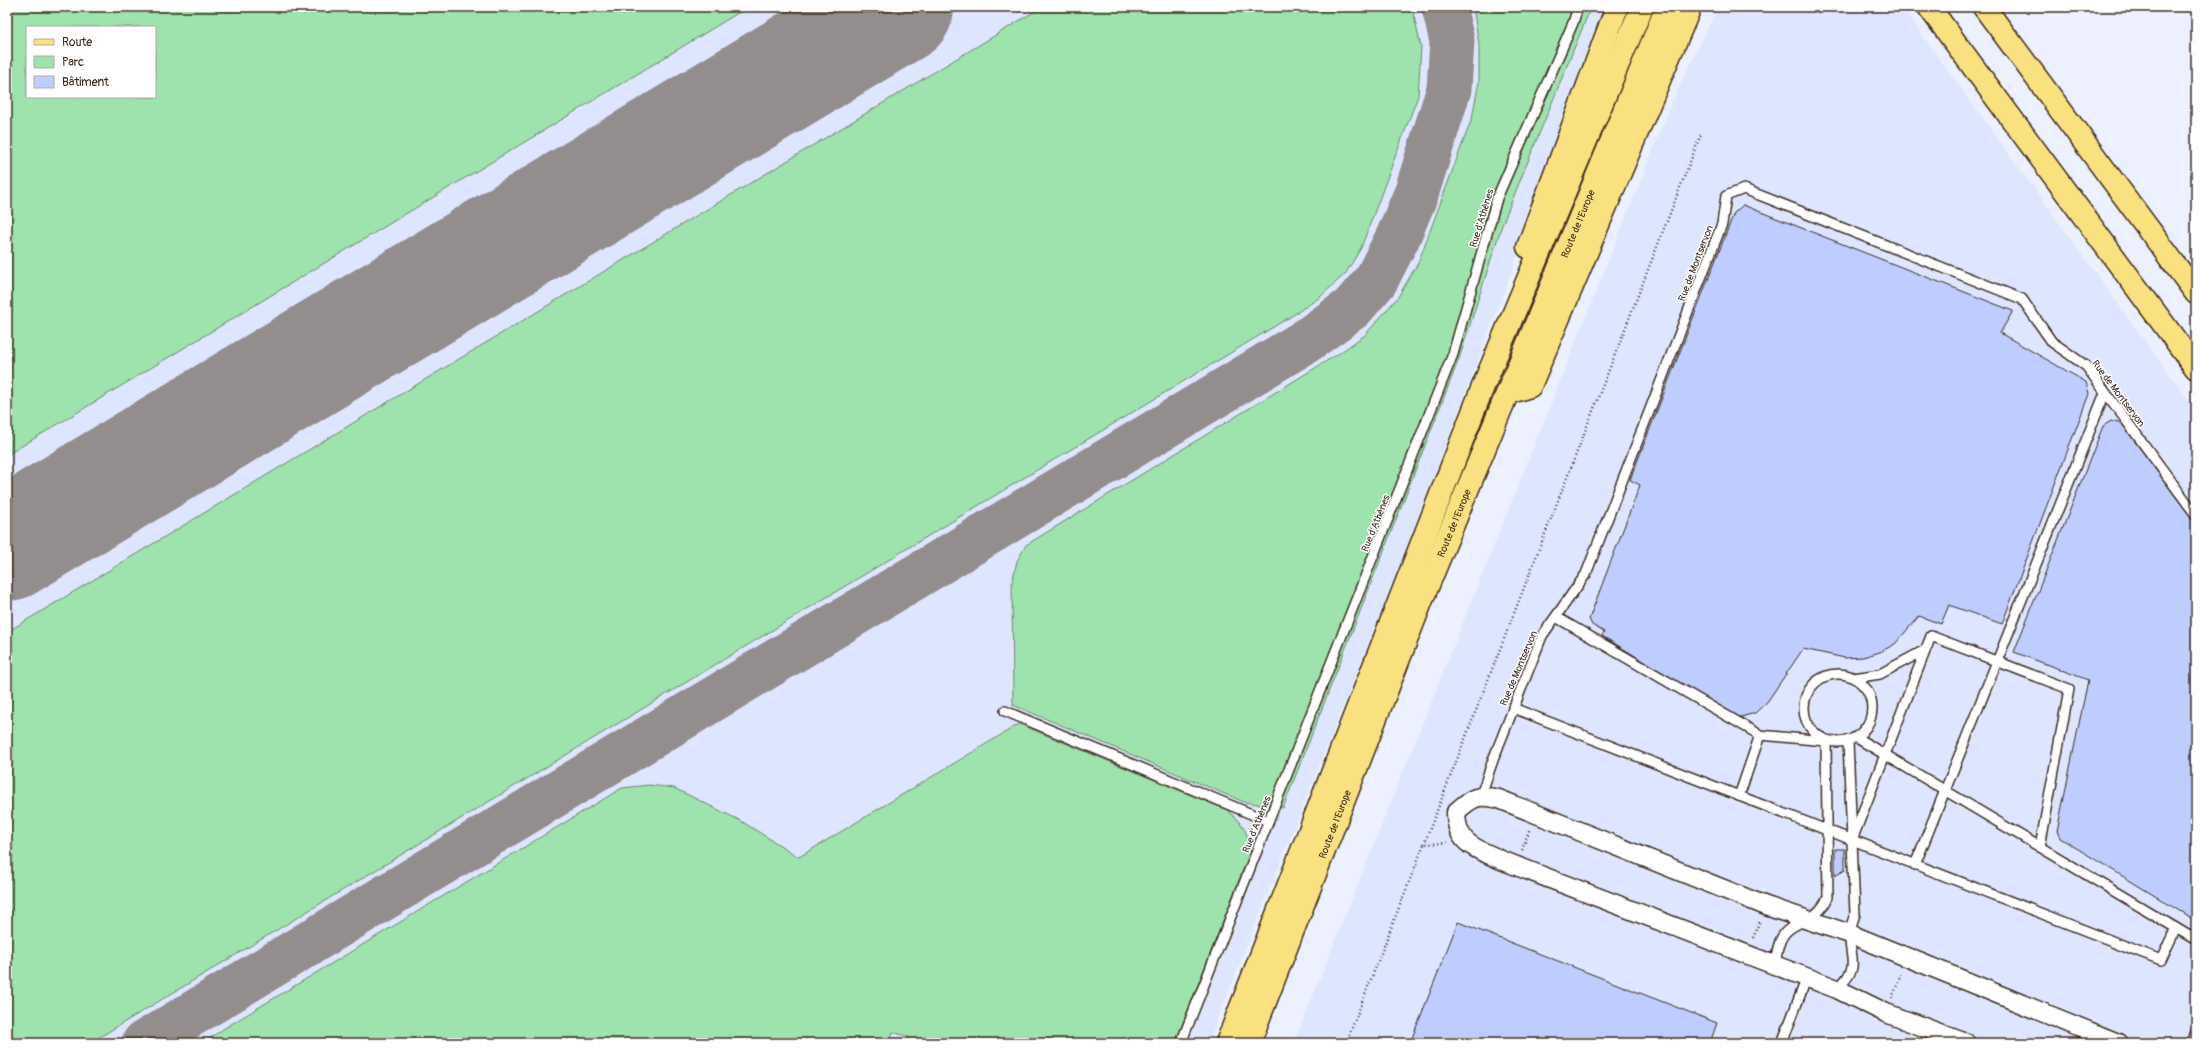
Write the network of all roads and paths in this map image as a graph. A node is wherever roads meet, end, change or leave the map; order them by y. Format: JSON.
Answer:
{"nodes":[{"id":1,"x":1578,"y":7,"type":"edge"},
{"id":2,"x":1617,"y":7,"type":"edge"},
{"id":3,"x":1642,"y":7,"type":"edge"},
{"id":4,"x":1667,"y":7,"type":"edge"},
{"id":5,"x":1922,"y":7,"type":"edge"},
{"id":6,"x":1929,"y":7,"type":"edge"},
{"id":7,"x":1984,"y":7,"type":"edge"},
{"id":8,"x":1688,"y":14,"type":"edge"},
{"id":9,"x":1985,"y":83,"type":"junction"},
{"id":10,"x":1701,"y":134,"type":"dead end"},
{"id":11,"x":2196,"y":293,"type":"edge"},
{"id":12,"x":2196,"y":368,"type":"edge"},
{"id":13,"x":1482,"y":390,"type":"junction"},
{"id":14,"x":1508,"y":393,"type":"junction"},
{"id":15,"x":2105,"y":393,"type":"junction"},
{"id":16,"x":2196,"y":515,"type":"edge"},
{"id":17,"x":1556,"y":617,"type":"junction"},
{"id":18,"x":1925,"y":650,"type":"junction"},
{"id":19,"x":1997,"y":662,"type":"junction"},
{"id":20,"x":1854,"y":678,"type":"junction"},
{"id":21,"x":1513,"y":708,"type":"junction"},
{"id":22,"x":1005,"y":711,"type":"dead end"},
{"id":23,"x":1760,"y":735,"type":"junction"},
{"id":24,"x":1853,"y":740,"type":"junction"},
{"id":25,"x":1826,"y":741,"type":"junction"},
{"id":26,"x":1885,"y":755,"type":"junction"},
{"id":27,"x":1945,"y":790,"type":"junction"},
{"id":28,"x":1481,"y":795,"type":"junction"},
{"id":29,"x":1739,"y":796,"type":"junction"},
{"id":30,"x":1536,"y":814,"type":"junction"},
{"id":31,"x":1268,"y":822,"type":"junction"},
{"id":32,"x":1828,"y":829,"type":"junction"},
{"id":33,"x":1852,"y":840,"type":"junction"},
{"id":34,"x":1465,"y":842,"type":"junction"},
{"id":35,"x":1424,"y":844,"type":"junction"},
{"id":36,"x":2040,"y":847,"type":"junction"},
{"id":37,"x":1516,"y":865,"type":"junction"},
{"id":38,"x":1915,"y":865,"type":"junction"},
{"id":39,"x":1766,"y":906,"type":"junction"},
{"id":40,"x":1805,"y":920,"type":"junction"},
{"id":41,"x":2176,"y":928,"type":"junction"},
{"id":42,"x":1850,"y":934,"type":"junction"},
{"id":43,"x":2196,"y":940,"type":"edge"},
{"id":44,"x":1747,"y":956,"type":"junction"},
{"id":45,"x":1907,"y":958,"type":"junction"},
{"id":46,"x":1776,"y":965,"type":"junction"},
{"id":47,"x":1807,"y":977,"type":"junction"},
{"id":48,"x":1838,"y":989,"type":"junction"},
{"id":49,"x":1886,"y":1013,"type":"junction"},
{"id":50,"x":2196,"y":1032,"type":"edge"},
{"id":51,"x":1181,"y":1043,"type":"edge"},
{"id":52,"x":1227,"y":1043,"type":"edge"},
{"id":53,"x":1249,"y":1043,"type":"edge"},
{"id":54,"x":1346,"y":1043,"type":"edge"},
{"id":55,"x":1782,"y":1043,"type":"edge"},
{"id":56,"x":1966,"y":1043,"type":"edge"},
{"id":57,"x":2118,"y":1043,"type":"edge"},
{"id":58,"x":2192,"y":1043,"type":"edge"}],
"edges":[{"from":1,"to":31,"type":"lane","name":"Rue d'Athènes"},
{"from":2,"to":13,"type":"main road"},
{"from":3,"to":13,"type":"main road","name":"Route de l'Europe"},
{"from":4,"to":14,"type":"main road","name":"Route de l'Europe"},
{"from":5,"to":9,"type":"main road"},
{"from":6,"to":9,"type":"main road"},
{"from":7,"to":11,"type":"main road"},
{"from":8,"to":14,"type":"main road"},
{"from":9,"to":12,"type":"main road"},
{"from":10,"to":35,"type":"path"},
{"from":13,"to":52,"type":"main road","name":"Route de l'Europe"},
{"from":14,"to":53,"type":"main road","name":"Route de l'Europe"},
{"from":15,"to":16,"type":"lane","name":"Rue de Montservon"},
{"from":15,"to":17,"type":"lane","name":"Rue de Montservon"},
{"from":15,"to":19,"type":"lane"},
{"from":17,"to":21,"type":"lane","name":"Rue de Montservon"},
{"from":17,"to":23,"type":"lane"},
{"from":18,"to":19,"type":"lane"},
{"from":18,"to":20,"type":"lane"},
{"from":18,"to":26,"type":"lane"},
{"from":19,"to":27,"type":"lane"},
{"from":19,"to":36,"type":"lane"},
{"from":20,"to":24,"type":"lane"},
{"from":20,"to":25,"type":"lane"},
{"from":21,"to":28,"type":"lane","name":"Rue de Montservon"},
{"from":21,"to":29,"type":"lane"},
{"from":22,"to":31,"type":"lane"},
{"from":23,"to":25,"type":"lane"},
{"from":23,"to":29,"type":"lane"},
{"from":24,"to":25,"type":"lane"},
{"from":24,"to":26,"type":"lane"},
{"from":24,"to":33,"type":"lane"},
{"from":25,"to":32,"type":"lane"},
{"from":26,"to":27,"type":"lane"},
{"from":26,"to":33,"type":"lane"},
{"from":27,"to":36,"type":"lane"},
{"from":27,"to":38,"type":"lane"},
{"from":28,"to":30,"type":"street"},
{"from":28,"to":34,"type":"street"},
{"from":29,"to":32,"type":"lane"},
{"from":30,"to":37,"type":"path"},
{"from":30,"to":39,"type":"street"},
{"from":31,"to":51,"type":"lane","name":"Rue d'Athènes"},
{"from":32,"to":33,"type":"lane"},
{"from":32,"to":40,"type":"lane"},
{"from":33,"to":38,"type":"lane"},
{"from":33,"to":42,"type":"lane"},
{"from":34,"to":35,"type":"path"},
{"from":34,"to":37,"type":"street"},
{"from":35,"to":54,"type":"path"},
{"from":36,"to":41,"type":"lane"},
{"from":37,"to":44,"type":"street"},
{"from":38,"to":41,"type":"lane"},
{"from":39,"to":40,"type":"street"},
{"from":39,"to":44,"type":"path"},
{"from":40,"to":42,"type":"street"},
{"from":40,"to":46,"type":"lane"},
{"from":41,"to":43,"type":"lane"},
{"from":42,"to":45,"type":"street"},
{"from":42,"to":48,"type":"lane"},
{"from":44,"to":46,"type":"street"},
{"from":45,"to":49,"type":"path"},
{"from":45,"to":57,"type":"street"},
{"from":46,"to":47,"type":"street"},
{"from":47,"to":48,"type":"street"},
{"from":47,"to":55,"type":"lane"},
{"from":48,"to":49,"type":"street"},
{"from":49,"to":56,"type":"street"},
{"from":50,"to":58,"type":"lane"}]}
